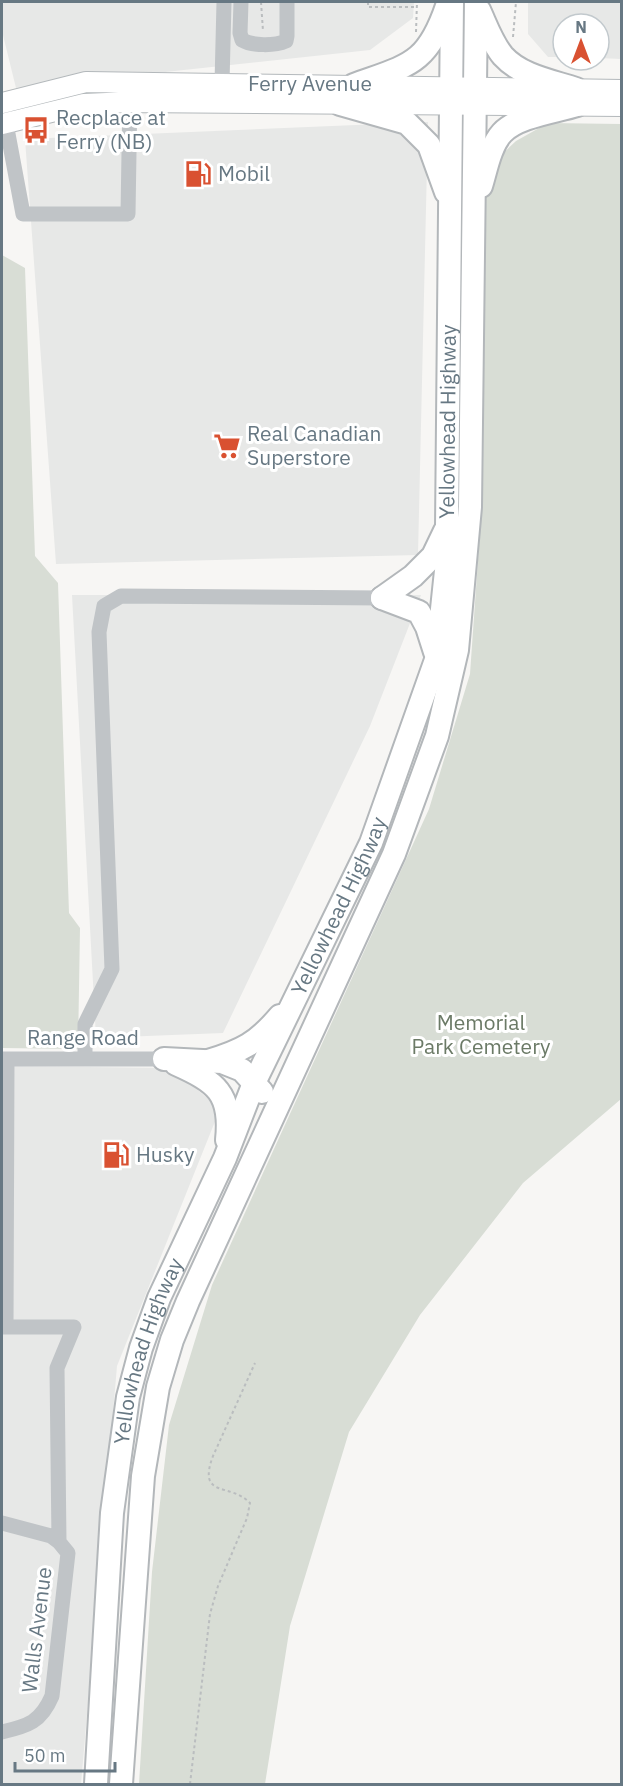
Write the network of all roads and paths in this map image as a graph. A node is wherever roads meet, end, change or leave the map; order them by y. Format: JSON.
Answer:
{"nodes":[{"id":1,"x":224,"y":2,"type":"edge"},
{"id":2,"x":241,"y":2,"type":"edge"},
{"id":3,"x":261,"y":2,"type":"edge"},
{"id":4,"x":287,"y":2,"type":"edge"},
{"id":5,"x":368,"y":2,"type":"edge"},
{"id":6,"x":379,"y":2,"type":"edge"},
{"id":7,"x":450,"y":2,"type":"edge"},
{"id":8,"x":516,"y":2,"type":"edge"},
{"id":9,"x":476,"y":3,"type":"edge"},
{"id":10,"x":379,"y":7,"type":"junction"},
{"id":11,"x":417,"y":7,"type":"dead end"},
{"id":12,"x":263,"y":36,"type":"dead end"},
{"id":13,"x":502,"y":54,"type":"junction"},
{"id":14,"x":130,"y":82,"type":"junction"},
{"id":15,"x":222,"y":83,"type":"junction"},
{"id":16,"x":354,"y":85,"type":"junction"},
{"id":17,"x":621,"y":90,"type":"edge"},
{"id":18,"x":452,"y":95,"type":"junction"},
{"id":19,"x":476,"y":95,"type":"junction"},
{"id":20,"x":577,"y":97,"type":"junction"},
{"id":21,"x":2,"y":102,"type":"edge"},
{"id":22,"x":130,"y":102,"type":"junction"},
{"id":23,"x":340,"y":104,"type":"junction"},
{"id":24,"x":621,"y":106,"type":"edge"},
{"id":25,"x":4,"y":123,"type":"edge"},
{"id":26,"x":474,"y":204,"type":"junction"},
{"id":27,"x":451,"y":207,"type":"junction"},
{"id":28,"x":447,"y":527,"type":"junction"},
{"id":29,"x":382,"y":598,"type":"junction"},
{"id":30,"x":437,"y":657,"type":"junction"},
{"id":31,"x":298,"y":994,"type":"junction"},
{"id":32,"x":4,"y":1059,"type":"edge"},
{"id":33,"x":85,"y":1059,"type":"junction"},
{"id":34,"x":164,"y":1059,"type":"junction"},
{"id":35,"x":207,"y":1061,"type":"junction"},
{"id":36,"x":254,"y":1083,"type":"junction"},
{"id":37,"x":267,"y":1129,"type":"junction"},
{"id":38,"x":225,"y":1158,"type":"junction"},
{"id":39,"x":4,"y":1327,"type":"edge"},
{"id":40,"x":255,"y":1363,"type":"dead end"},
{"id":41,"x":2,"y":1523,"type":"edge"},
{"id":42,"x":59,"y":1542,"type":"junction"},
{"id":43,"x":2,"y":1732,"type":"edge"},
{"id":44,"x":98,"y":1755,"type":"junction"},
{"id":45,"x":123,"y":1761,"type":"junction"},
{"id":46,"x":88,"y":1785,"type":"edge"},
{"id":47,"x":96,"y":1785,"type":"edge"},
{"id":48,"x":121,"y":1785,"type":"edge"},
{"id":49,"x":126,"y":1785,"type":"edge"},
{"id":50,"x":190,"y":1785,"type":"edge"}],
"edges":[{"from":1,"to":15,"type":"street"},
{"from":2,"to":4,"type":"street"},
{"from":3,"to":12,"type":"path"},
{"from":5,"to":10,"type":"path"},
{"from":6,"to":10,"type":"path"},
{"from":7,"to":16,"type":"highway"},
{"from":7,"to":18,"type":"highway","name":"Yellowhead Highway"},
{"from":8,"to":13,"type":"path"},
{"from":9,"to":13,"type":"highway"},
{"from":9,"to":19,"type":"highway","name":"Yellowhead Highway"},
{"from":10,"to":11,"type":"path"},
{"from":13,"to":20,"type":"highway"},
{"from":14,"to":15,"type":"main road","name":"Ferry Avenue"},
{"from":14,"to":21,"type":"main road","name":"Ferry Avenue"},
{"from":14,"to":22,"type":"street"},
{"from":15,"to":16,"type":"main road","name":"Ferry Avenue"},
{"from":16,"to":18,"type":"main road","name":"Ferry Avenue"},
{"from":17,"to":20,"type":"main road","name":"Ferry Avenue"},
{"from":18,"to":19,"type":"main road","name":"Ferry Avenue"},
{"from":18,"to":23,"type":"main road","name":"Ferry Avenue"},
{"from":18,"to":27,"type":"highway","name":"Yellowhead Highway"},
{"from":19,"to":20,"type":"main road","name":"Ferry Avenue"},
{"from":19,"to":26,"type":"highway","name":"Yellowhead Highway"},
{"from":20,"to":24,"type":"main road","name":"Ferry Avenue"},
{"from":20,"to":26,"type":"highway"},
{"from":21,"to":25,"type":"street"},
{"from":22,"to":23,"type":"main road","name":"Ferry Avenue"},
{"from":22,"to":25,"type":"main road","name":"Ferry Avenue"},
{"from":22,"to":25,"type":"street"},
{"from":23,"to":27,"type":"highway"},
{"from":26,"to":37,"type":"highway","name":"Yellowhead Highway"},
{"from":27,"to":28,"type":"highway","name":"Yellowhead Highway"},
{"from":28,"to":29,"type":"highway"},
{"from":28,"to":30,"type":"highway","name":"Yellowhead Highway"},
{"from":29,"to":30,"type":"highway"},
{"from":29,"to":33,"type":"street"},
{"from":30,"to":31,"type":"highway","name":"Yellowhead Highway"},
{"from":31,"to":35,"type":"highway"},
{"from":31,"to":36,"type":"highway","name":"Yellowhead Highway"},
{"from":32,"to":33,"type":"street","name":"Range Road"},
{"from":32,"to":39,"type":"street"},
{"from":33,"to":34,"type":"street","name":"Range Road"},
{"from":34,"to":35,"type":"highway"},
{"from":34,"to":38,"type":"highway"},
{"from":35,"to":36,"type":"highway"},
{"from":36,"to":37,"type":"highway"},
{"from":36,"to":38,"type":"highway","name":"Yellowhead Highway"},
{"from":37,"to":45,"type":"highway","name":"Yellowhead Highway"},
{"from":38,"to":44,"type":"highway","name":"Yellowhead Highway"},
{"from":39,"to":42,"type":"street","name":"Walls Avenue"},
{"from":40,"to":50,"type":"path"},
{"from":41,"to":42,"type":"street"},
{"from":42,"to":43,"type":"street","name":"Walls Avenue"},
{"from":44,"to":46,"type":"highway"},
{"from":44,"to":47,"type":"highway","name":"Yellowhead Highway"},
{"from":45,"to":48,"type":"highway","name":"Yellowhead Highway"},
{"from":45,"to":49,"type":"highway"}]}
